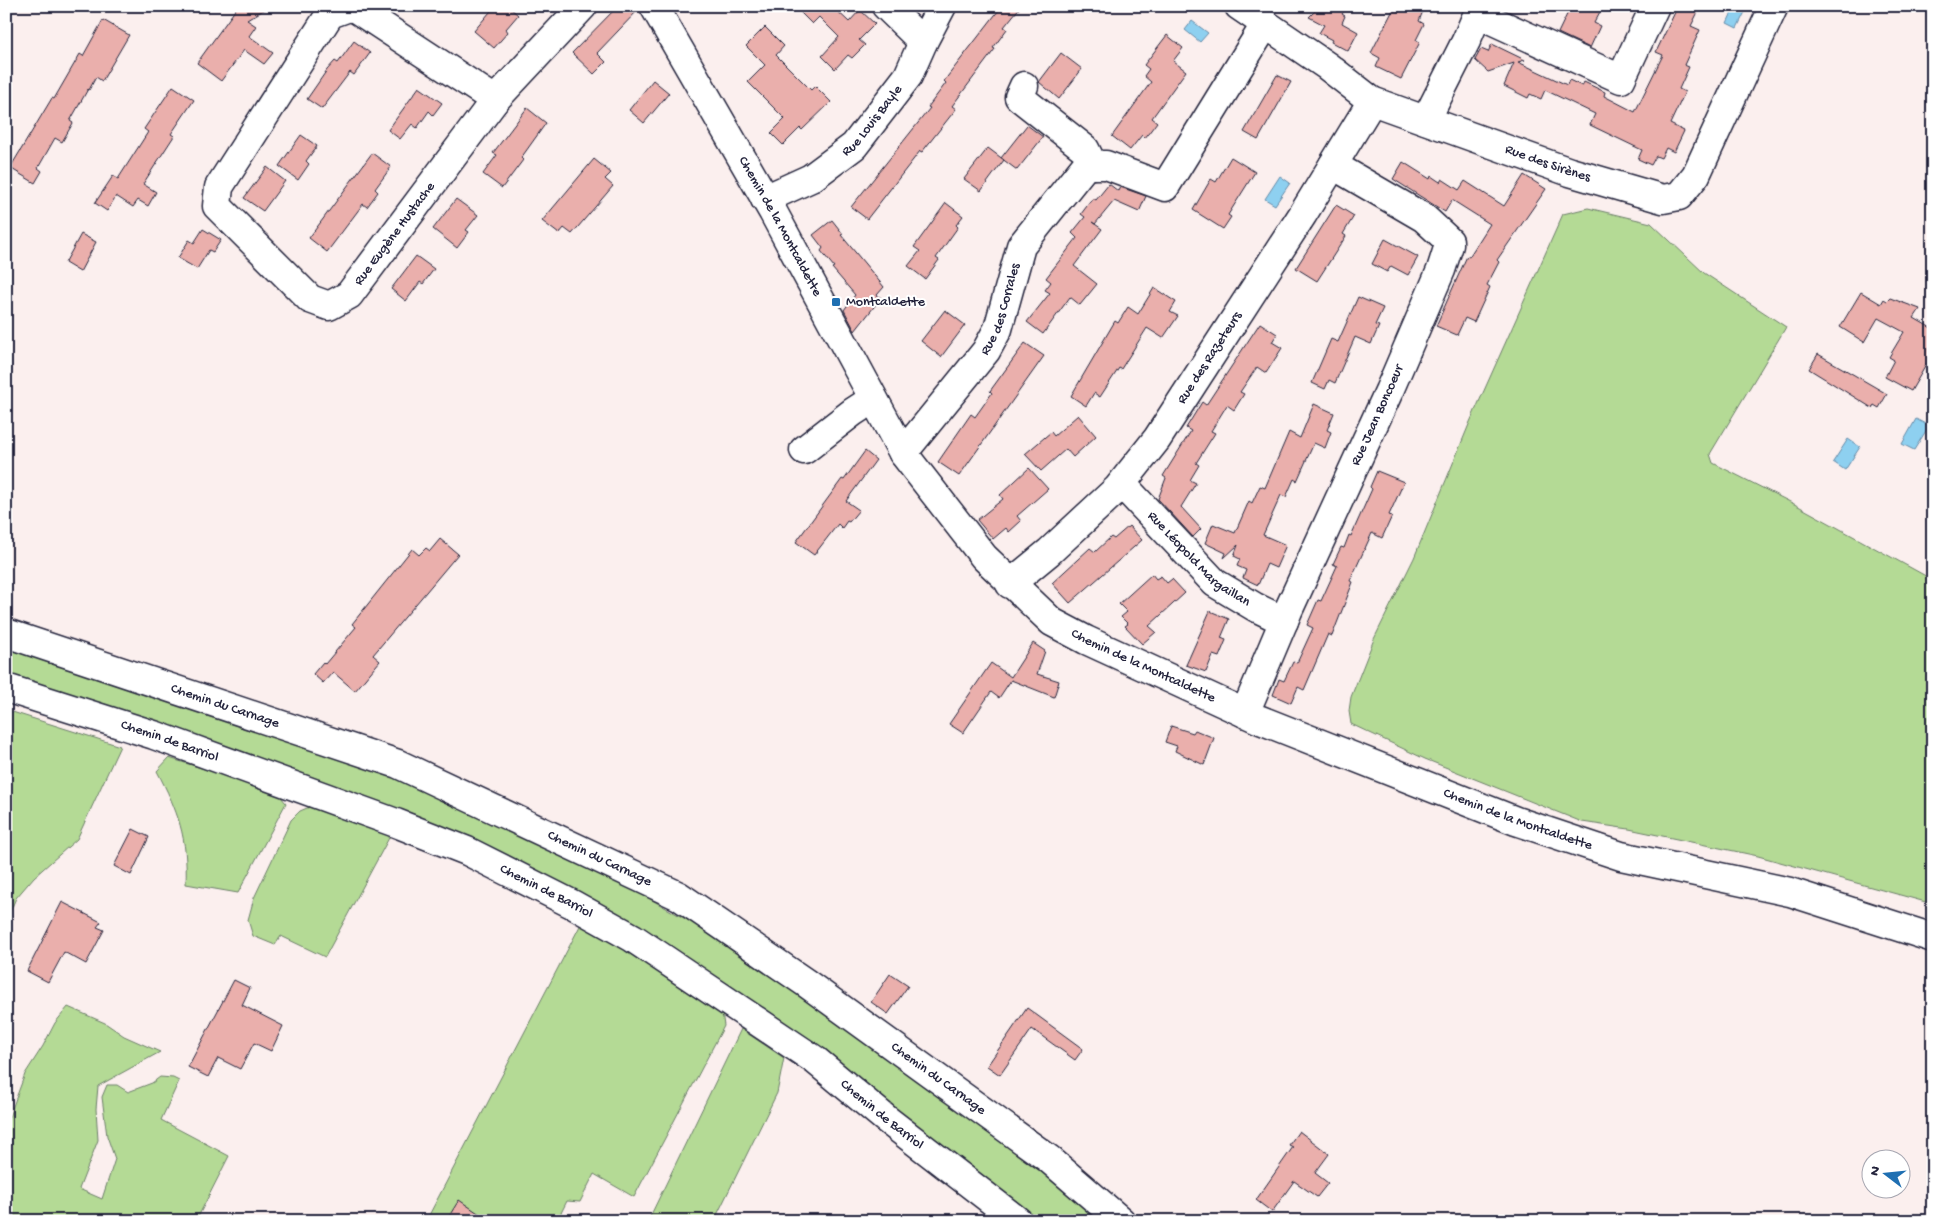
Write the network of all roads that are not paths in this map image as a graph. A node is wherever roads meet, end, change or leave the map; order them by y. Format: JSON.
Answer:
{"nodes":[{"id":1,"x":352,"y":6,"type":"edge"},
{"id":2,"x":583,"y":6,"type":"edge"},
{"id":3,"x":654,"y":6,"type":"edge"},
{"id":4,"x":886,"y":6,"type":"edge"},
{"id":5,"x":942,"y":6,"type":"edge"},
{"id":6,"x":1239,"y":6,"type":"edge"},
{"id":7,"x":1655,"y":6,"type":"edge"},
{"id":8,"x":1774,"y":6,"type":"edge"},
{"id":9,"x":1480,"y":10,"type":"edge"},
{"id":10,"x":1265,"y":25,"type":"junction"},
{"id":11,"x":923,"y":42,"type":"junction"},
{"id":12,"x":1024,"y":86,"type":"dead end"},
{"id":13,"x":495,"y":100,"type":"junction"},
{"id":14,"x":1372,"y":101,"type":"junction"},
{"id":15,"x":1426,"y":120,"type":"junction"},
{"id":16,"x":1093,"y":165,"type":"junction"},
{"id":17,"x":1333,"y":166,"type":"junction"},
{"id":18,"x":765,"y":199,"type":"junction"},
{"id":19,"x":873,"y":399,"type":"junction"},
{"id":20,"x":804,"y":450,"type":"dead end"},
{"id":21,"x":903,"y":453,"type":"junction"},
{"id":22,"x":1122,"y":484,"type":"junction"},
{"id":23,"x":1010,"y":584,"type":"junction"},
{"id":24,"x":1284,"y":621,"type":"junction"},
{"id":25,"x":6,"y":633,"type":"edge"},
{"id":26,"x":6,"y":688,"type":"edge"},
{"id":27,"x":1245,"y":713,"type":"junction"},
{"id":28,"x":1933,"y":938,"type":"edge"},
{"id":29,"x":1018,"y":1221,"type":"edge"},
{"id":30,"x":1121,"y":1221,"type":"edge"}],
"edges":[{"from":1,"to":13,"type":"street","name":"Rue Eugène Hustache"},
{"from":1,"to":13,"type":"street","name":"Rue Eugène Hustache"},
{"from":2,"to":13,"type":"street","name":"Rue Eugène Hustache"},
{"from":3,"to":18,"type":"street","name":"Chemin de la Montcaldette"},
{"from":4,"to":11,"type":"street"},
{"from":5,"to":11,"type":"street","name":"Rue Louis Bayle"},
{"from":6,"to":10,"type":"street","name":"Rue des Sirènes"},
{"from":7,"to":9,"type":"street"},
{"from":8,"to":15,"type":"street","name":"Rue des Sirènes"},
{"from":9,"to":15,"type":"street"},
{"from":10,"to":14,"type":"street","name":"Rue des Sirènes"},
{"from":10,"to":16,"type":"street"},
{"from":11,"to":18,"type":"street","name":"Rue Louis Bayle"},
{"from":12,"to":16,"type":"street"},
{"from":14,"to":15,"type":"street","name":"Rue des Sirènes"},
{"from":14,"to":17,"type":"street","name":"Rue des Razeteurs"},
{"from":16,"to":21,"type":"street","name":"Rue des Corrales"},
{"from":17,"to":22,"type":"street","name":"Rue des Razeteurs"},
{"from":17,"to":24,"type":"street","name":"Rue Jean Boncoeur"},
{"from":18,"to":19,"type":"street","name":"Chemin de la Montcaldette"},
{"from":19,"to":20,"type":"street"},
{"from":19,"to":21,"type":"street","name":"Chemin de la Montcaldette"},
{"from":21,"to":23,"type":"street","name":"Chemin de la Montcaldette"},
{"from":22,"to":23,"type":"street","name":"Rue des Razeteurs"},
{"from":22,"to":24,"type":"street","name":"Rue Léopold Margaillan"},
{"from":23,"to":27,"type":"street","name":"Chemin de la Montcaldette"},
{"from":24,"to":27,"type":"street","name":"Rue Jean Boncoeur"},
{"from":25,"to":30,"type":"street","name":"Chemin du Carnage"},
{"from":26,"to":29,"type":"street","name":"Chemin de Barriol"},
{"from":27,"to":28,"type":"street","name":"Chemin de la Montcaldette"}]}
